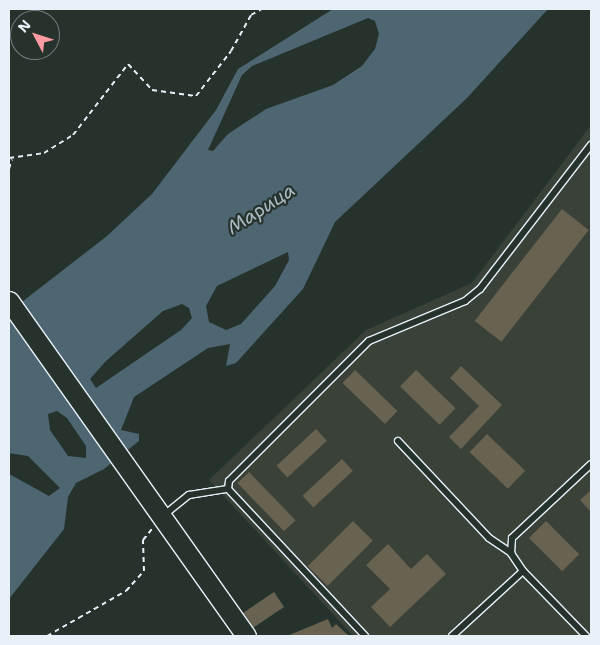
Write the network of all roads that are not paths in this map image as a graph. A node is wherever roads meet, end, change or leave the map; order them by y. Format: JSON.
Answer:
{"nodes":[{"id":1,"x":591,"y":145,"type":"edge"},
{"id":2,"x":9,"y":301,"type":"edge"},
{"id":3,"x":398,"y":441,"type":"dead end"},
{"id":4,"x":591,"y":464,"type":"edge"},
{"id":5,"x":228,"y":489,"type":"junction"},
{"id":6,"x":163,"y":516,"type":"junction"},
{"id":7,"x":511,"y":552,"type":"junction"},
{"id":8,"x":523,"y":571,"type":"junction"},
{"id":9,"x":246,"y":636,"type":"edge"},
{"id":10,"x":365,"y":636,"type":"edge"},
{"id":11,"x":452,"y":636,"type":"edge"},
{"id":12,"x":586,"y":636,"type":"edge"}],
"edges":[{"from":1,"to":5,"type":"lane"},
{"from":2,"to":6,"type":"main road"},
{"from":3,"to":7,"type":"lane"},
{"from":4,"to":7,"type":"lane"},
{"from":5,"to":6,"type":"lane"},
{"from":5,"to":10,"type":"lane"},
{"from":6,"to":9,"type":"main road"},
{"from":7,"to":8,"type":"lane"},
{"from":8,"to":11,"type":"lane"},
{"from":8,"to":12,"type":"lane"}]}
